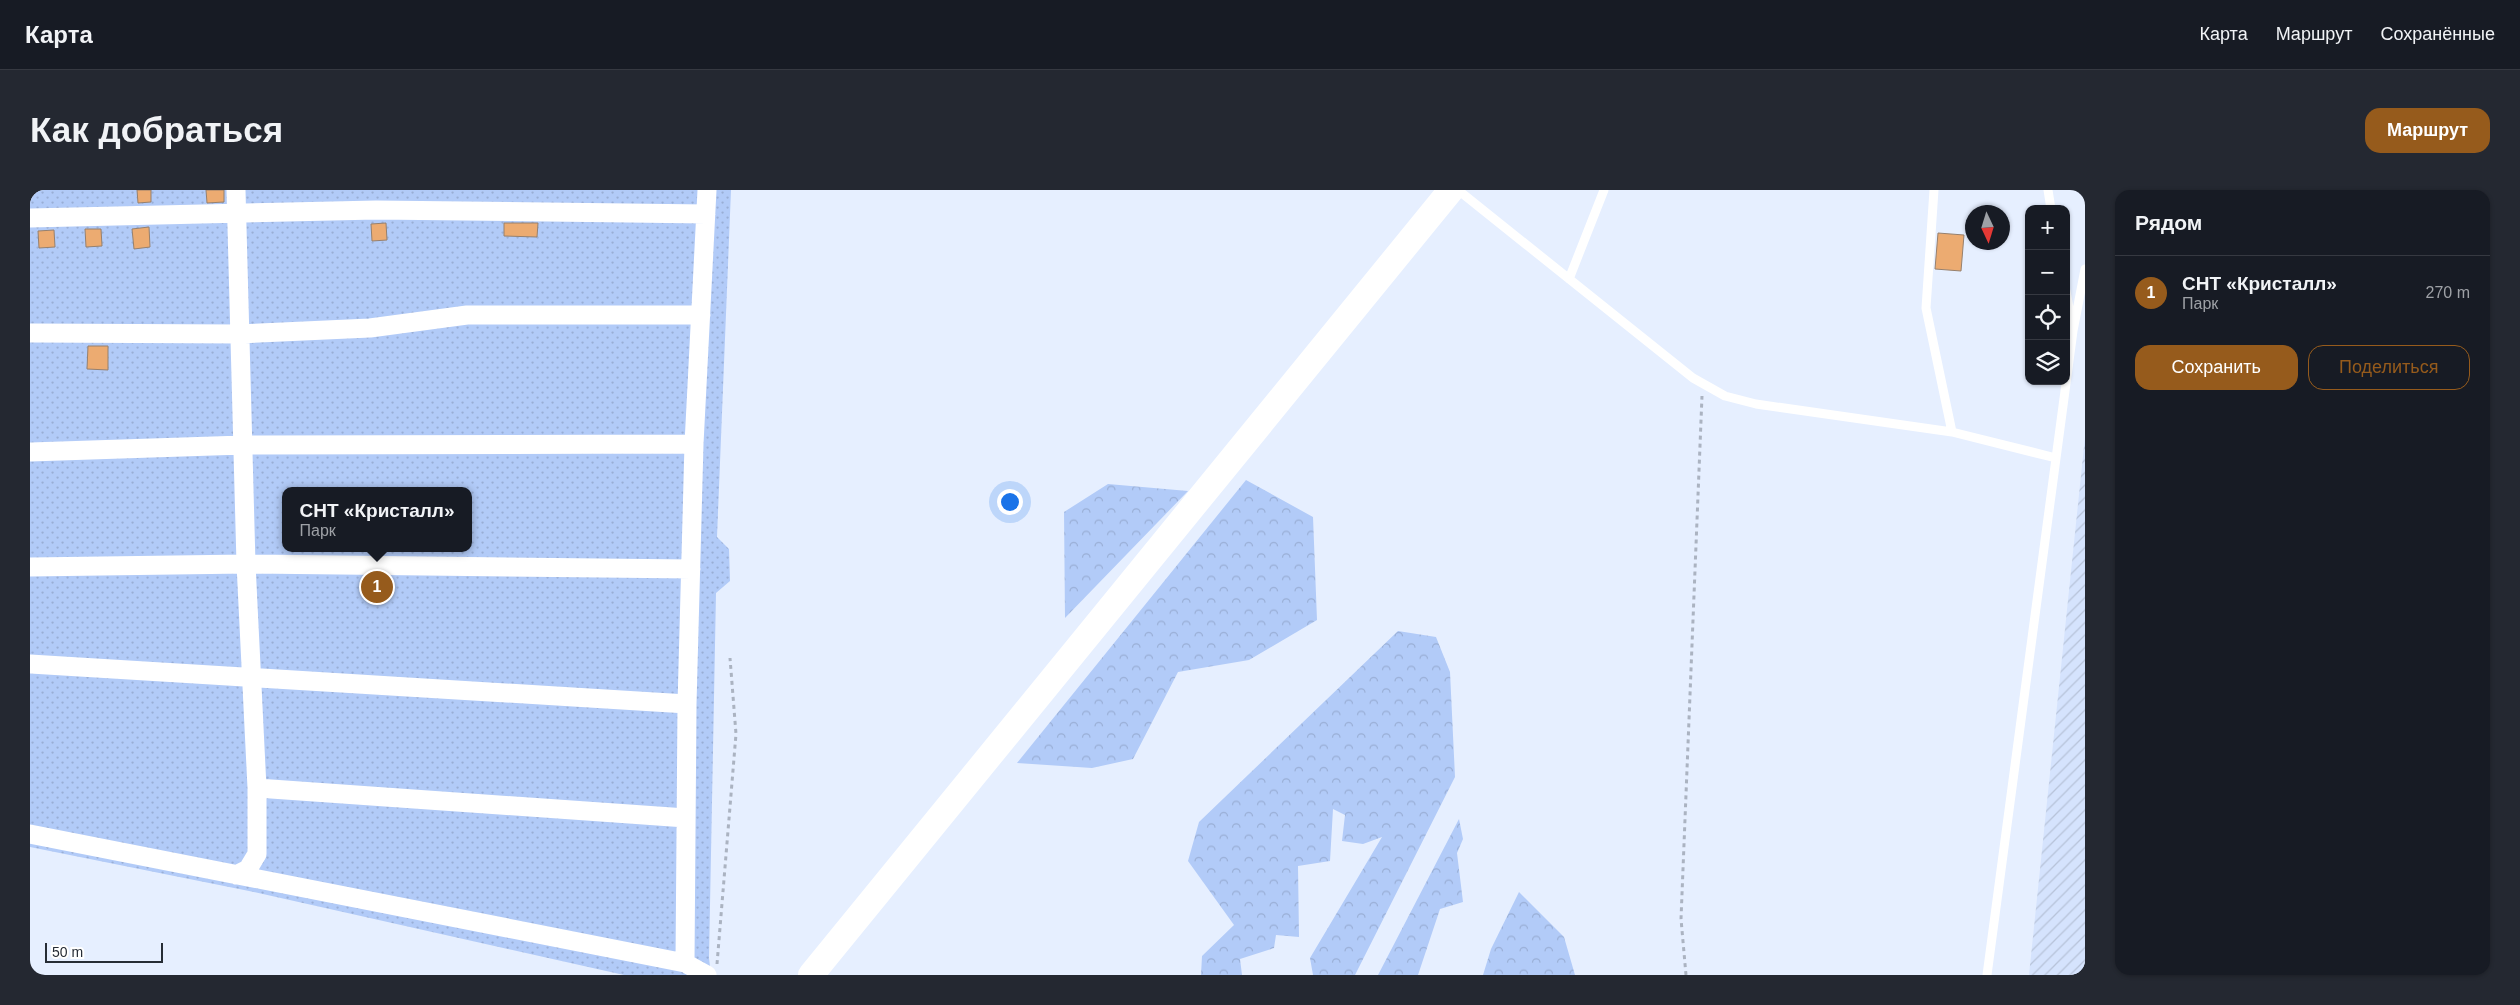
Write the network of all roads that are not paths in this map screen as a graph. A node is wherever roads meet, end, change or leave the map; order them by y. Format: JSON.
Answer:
{"nodes":[{"id":1,"x":236,"y":190,"type":"edge"},
{"id":2,"x":707,"y":190,"type":"edge"},
{"id":3,"x":1451,"y":190,"type":"edge"},
{"id":4,"x":1458,"y":190,"type":"edge"},
{"id":5,"x":1604,"y":190,"type":"edge"},
{"id":6,"x":1934,"y":190,"type":"edge"},
{"id":7,"x":2048,"y":190,"type":"edge"},
{"id":8,"x":2050,"y":205,"type":"edge"},
{"id":9,"x":237,"y":214,"type":"junction"},
{"id":10,"x":706,"y":214,"type":"junction"},
{"id":11,"x":30,"y":218,"type":"edge"},
{"id":12,"x":2085,"y":269,"type":"edge"},
{"id":13,"x":1568,"y":279,"type":"junction"},
{"id":14,"x":2067,"y":295,"type":"edge"},
{"id":15,"x":701,"y":315,"type":"junction"},
{"id":16,"x":2073,"y":331,"type":"junction"},
{"id":17,"x":30,"y":333,"type":"edge"},
{"id":18,"x":239,"y":334,"type":"junction"},
{"id":19,"x":1952,"y":432,"type":"junction"},
{"id":20,"x":694,"y":444,"type":"junction"},
{"id":21,"x":243,"y":445,"type":"junction"},
{"id":22,"x":30,"y":452,"type":"edge"},
{"id":23,"x":2056,"y":458,"type":"junction"},
{"id":24,"x":246,"y":564,"type":"junction"},
{"id":25,"x":30,"y":567,"type":"edge"},
{"id":26,"x":691,"y":569,"type":"junction"},
{"id":27,"x":30,"y":664,"type":"edge"},
{"id":28,"x":252,"y":677,"type":"junction"},
{"id":29,"x":686,"y":704,"type":"junction"},
{"id":30,"x":258,"y":788,"type":"junction"},
{"id":31,"x":686,"y":818,"type":"junction"},
{"id":32,"x":30,"y":834,"type":"edge"},
{"id":33,"x":236,"y":875,"type":"junction"},
{"id":34,"x":685,"y":963,"type":"junction"},
{"id":35,"x":712,"y":970,"type":"edge"},
{"id":36,"x":811,"y":975,"type":"edge"},
{"id":37,"x":1987,"y":975,"type":"edge"}],
"edges":[{"from":1,"to":9,"type":"street"},
{"from":2,"to":10,"type":"street"},
{"from":3,"to":36,"type":"main road"},
{"from":4,"to":13,"type":"lane"},
{"from":5,"to":13,"type":"lane"},
{"from":6,"to":19,"type":"lane"},
{"from":7,"to":8,"type":"lane"},
{"from":9,"to":10,"type":"street"},
{"from":9,"to":11,"type":"street"},
{"from":9,"to":18,"type":"street"},
{"from":10,"to":15,"type":"street"},
{"from":12,"to":16,"type":"lane"},
{"from":13,"to":19,"type":"lane"},
{"from":14,"to":16,"type":"lane"},
{"from":15,"to":18,"type":"street"},
{"from":15,"to":20,"type":"street"},
{"from":16,"to":23,"type":"lane"},
{"from":17,"to":18,"type":"street"},
{"from":18,"to":21,"type":"street"},
{"from":19,"to":23,"type":"lane"},
{"from":20,"to":21,"type":"street"},
{"from":20,"to":26,"type":"street"},
{"from":21,"to":22,"type":"street"},
{"from":21,"to":24,"type":"street"},
{"from":23,"to":37,"type":"lane"},
{"from":24,"to":25,"type":"street"},
{"from":24,"to":26,"type":"street"},
{"from":24,"to":28,"type":"street"},
{"from":26,"to":29,"type":"street"},
{"from":27,"to":28,"type":"street"},
{"from":28,"to":29,"type":"street"},
{"from":28,"to":30,"type":"street"},
{"from":29,"to":31,"type":"street"},
{"from":30,"to":31,"type":"street"},
{"from":30,"to":33,"type":"street"},
{"from":31,"to":34,"type":"street"},
{"from":32,"to":33,"type":"street"},
{"from":33,"to":34,"type":"street"},
{"from":34,"to":35,"type":"street"}]}
